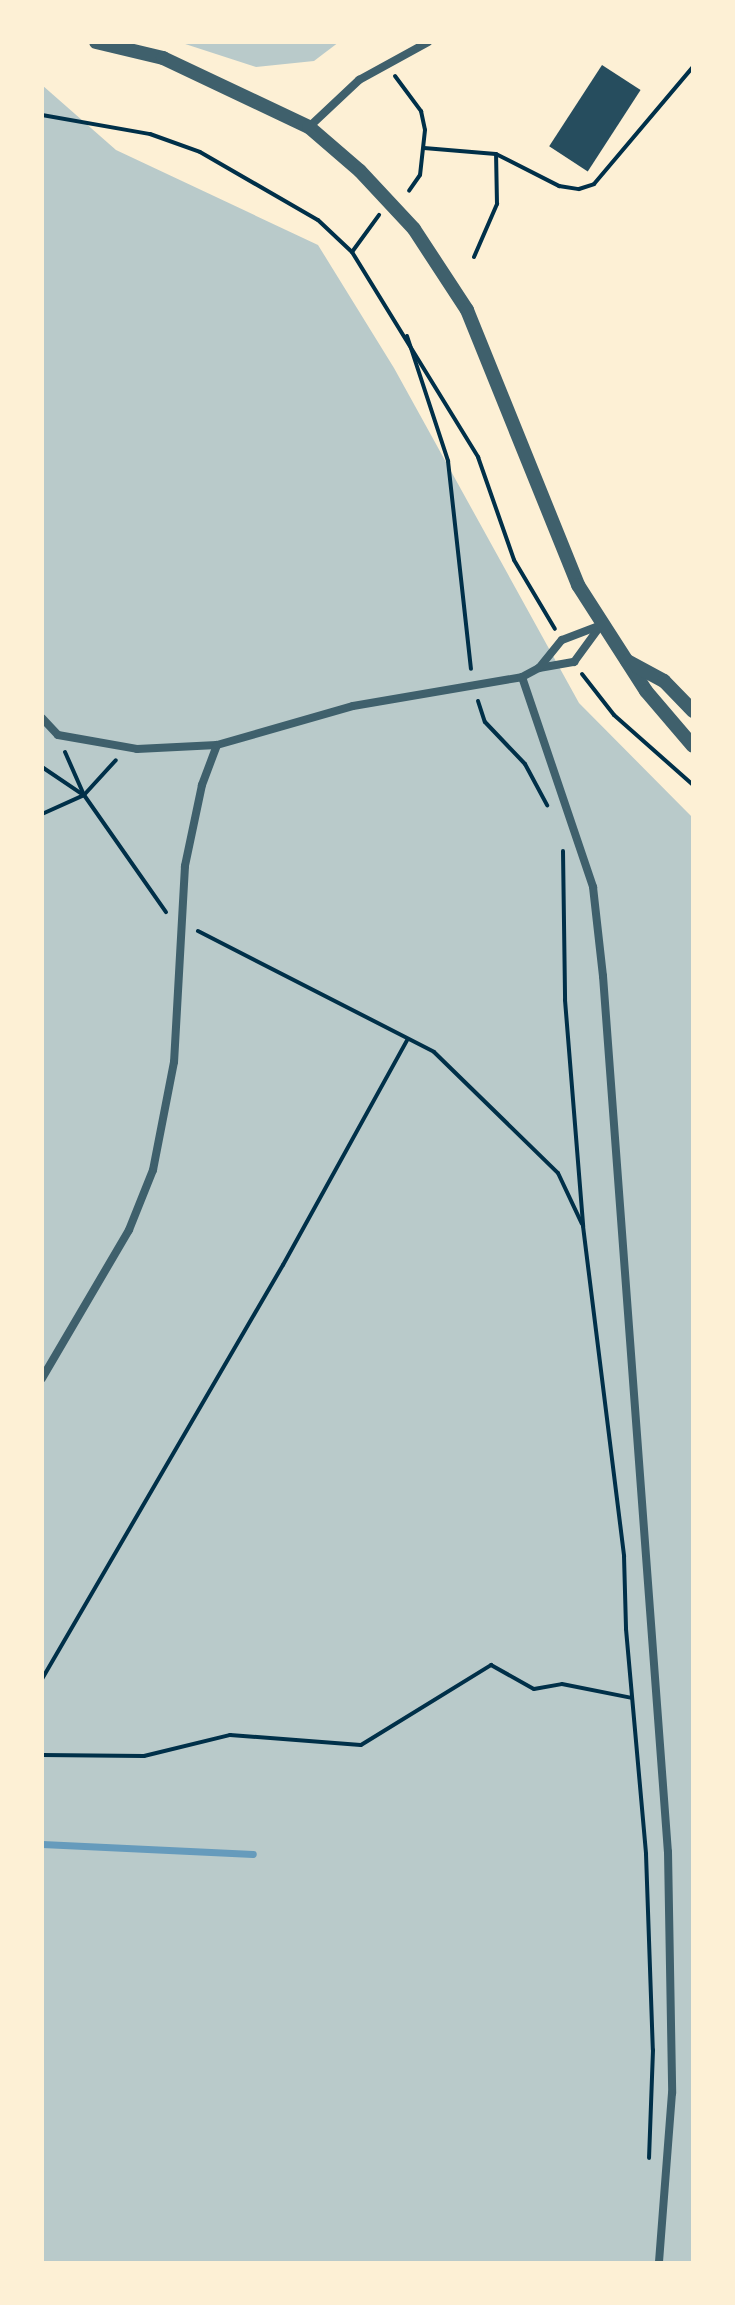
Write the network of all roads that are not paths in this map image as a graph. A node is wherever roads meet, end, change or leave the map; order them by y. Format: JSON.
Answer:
{"nodes":[{"id":1,"x":96,"y":42,"type":"edge"},
{"id":2,"x":428,"y":42,"type":"edge"},
{"id":3,"x":309,"y":127,"type":"junction"},
{"id":4,"x":601,"y":625,"type":"junction"},
{"id":5,"x":626,"y":660,"type":"junction"},
{"id":6,"x":539,"y":668,"type":"junction"},
{"id":7,"x":522,"y":677,"type":"junction"},
{"id":8,"x":693,"y":711,"type":"edge"},
{"id":9,"x":42,"y":718,"type":"edge"},
{"id":10,"x":217,"y":745,"type":"junction"},
{"id":11,"x":693,"y":746,"type":"edge"},
{"id":12,"x":42,"y":1378,"type":"edge"},
{"id":13,"x":659,"y":2263,"type":"edge"}],
"edges":[{"from":1,"to":3,"type":"street"},
{"from":2,"to":3,"type":"street"},
{"from":3,"to":4,"type":"street"},
{"from":4,"to":5,"type":"street"},
{"from":4,"to":6,"type":"street"},
{"from":4,"to":6,"type":"street"},
{"from":5,"to":8,"type":"street"},
{"from":5,"to":11,"type":"street"},
{"from":6,"to":7,"type":"street"},
{"from":7,"to":10,"type":"street"},
{"from":7,"to":13,"type":"street"},
{"from":9,"to":10,"type":"street"},
{"from":10,"to":12,"type":"street"}]}
